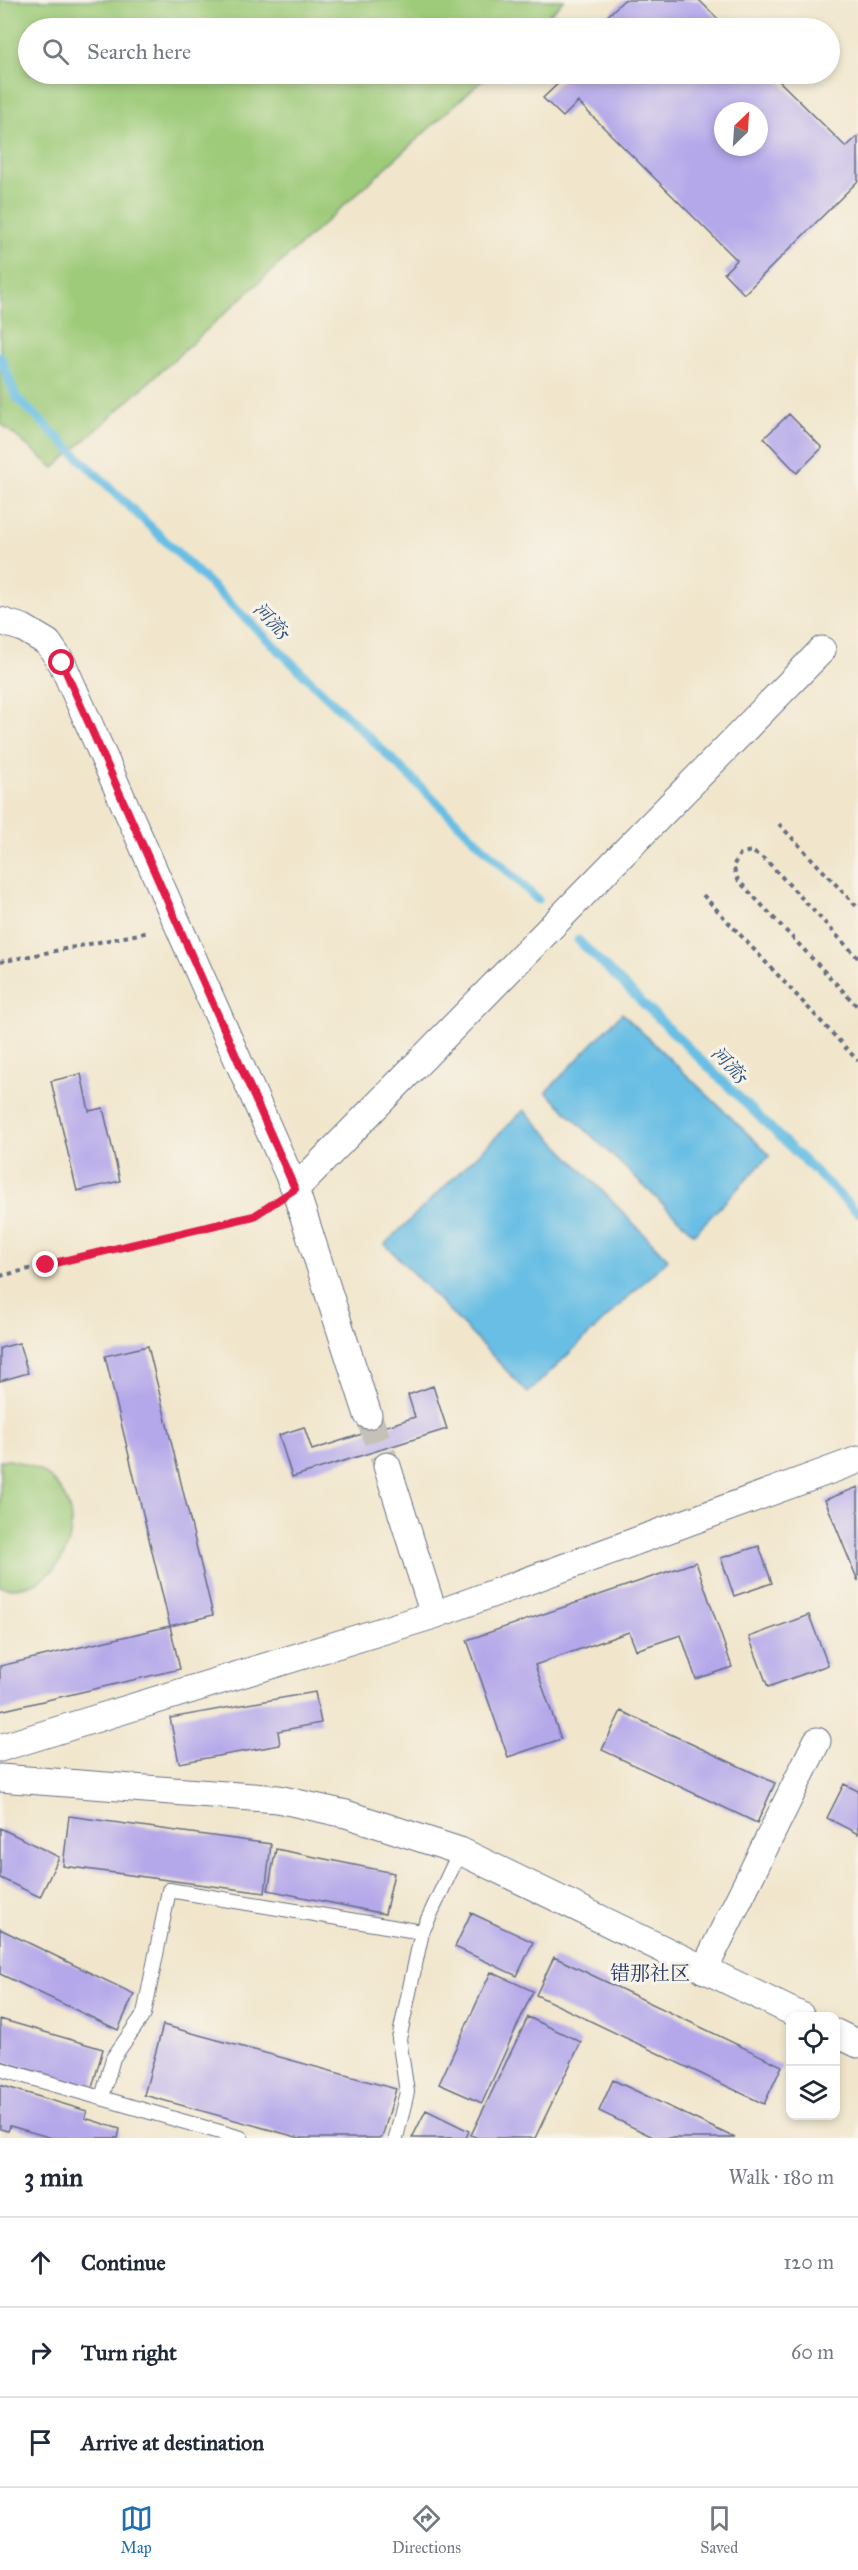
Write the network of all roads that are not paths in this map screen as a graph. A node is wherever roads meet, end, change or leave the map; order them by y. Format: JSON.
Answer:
{"nodes":[{"id":1,"x":0,"y":621,"type":"edge"},
{"id":2,"x":822,"y":650,"type":"dead end"},
{"id":3,"x":295,"y":1189,"type":"junction"},
{"id":4,"x":368,"y":1415,"type":"tunnel mouth"},
{"id":5,"x":858,"y":1460,"type":"edge"},
{"id":6,"x":387,"y":1466,"type":"tunnel mouth"},
{"id":7,"x":434,"y":1615,"type":"junction"},
{"id":8,"x":817,"y":1741,"type":"dead end"},
{"id":9,"x":0,"y":1748,"type":"edge"},
{"id":10,"x":0,"y":1778,"type":"edge"},
{"id":11,"x":460,"y":1851,"type":"junction"},
{"id":12,"x":422,"y":1932,"type":"junction"},
{"id":13,"x":704,"y":1970,"type":"junction"},
{"id":14,"x":793,"y":2012,"type":"edge"},
{"id":15,"x":840,"y":2035,"type":"edge"},
{"id":16,"x":858,"y":2044,"type":"edge"},
{"id":17,"x":0,"y":2069,"type":"edge"},
{"id":18,"x":102,"y":2098,"type":"junction"},
{"id":19,"x":241,"y":2138,"type":"edge"},
{"id":20,"x":396,"y":2138,"type":"edge"}],
"edges":[{"from":1,"to":3,"type":"street"},
{"from":2,"to":3,"type":"street"},
{"from":3,"to":4,"type":"street"},
{"from":5,"to":7,"type":"street"},
{"from":6,"to":7,"type":"street"},
{"from":7,"to":9,"type":"street"},
{"from":8,"to":13,"type":"street"},
{"from":10,"to":11,"type":"street"},
{"from":11,"to":12,"type":"lane"},
{"from":11,"to":13,"type":"street"},
{"from":12,"to":18,"type":"lane"},
{"from":12,"to":20,"type":"lane"},
{"from":13,"to":14,"type":"street"},
{"from":15,"to":16,"type":"street"},
{"from":17,"to":18,"type":"lane"},
{"from":18,"to":19,"type":"lane"}]}
